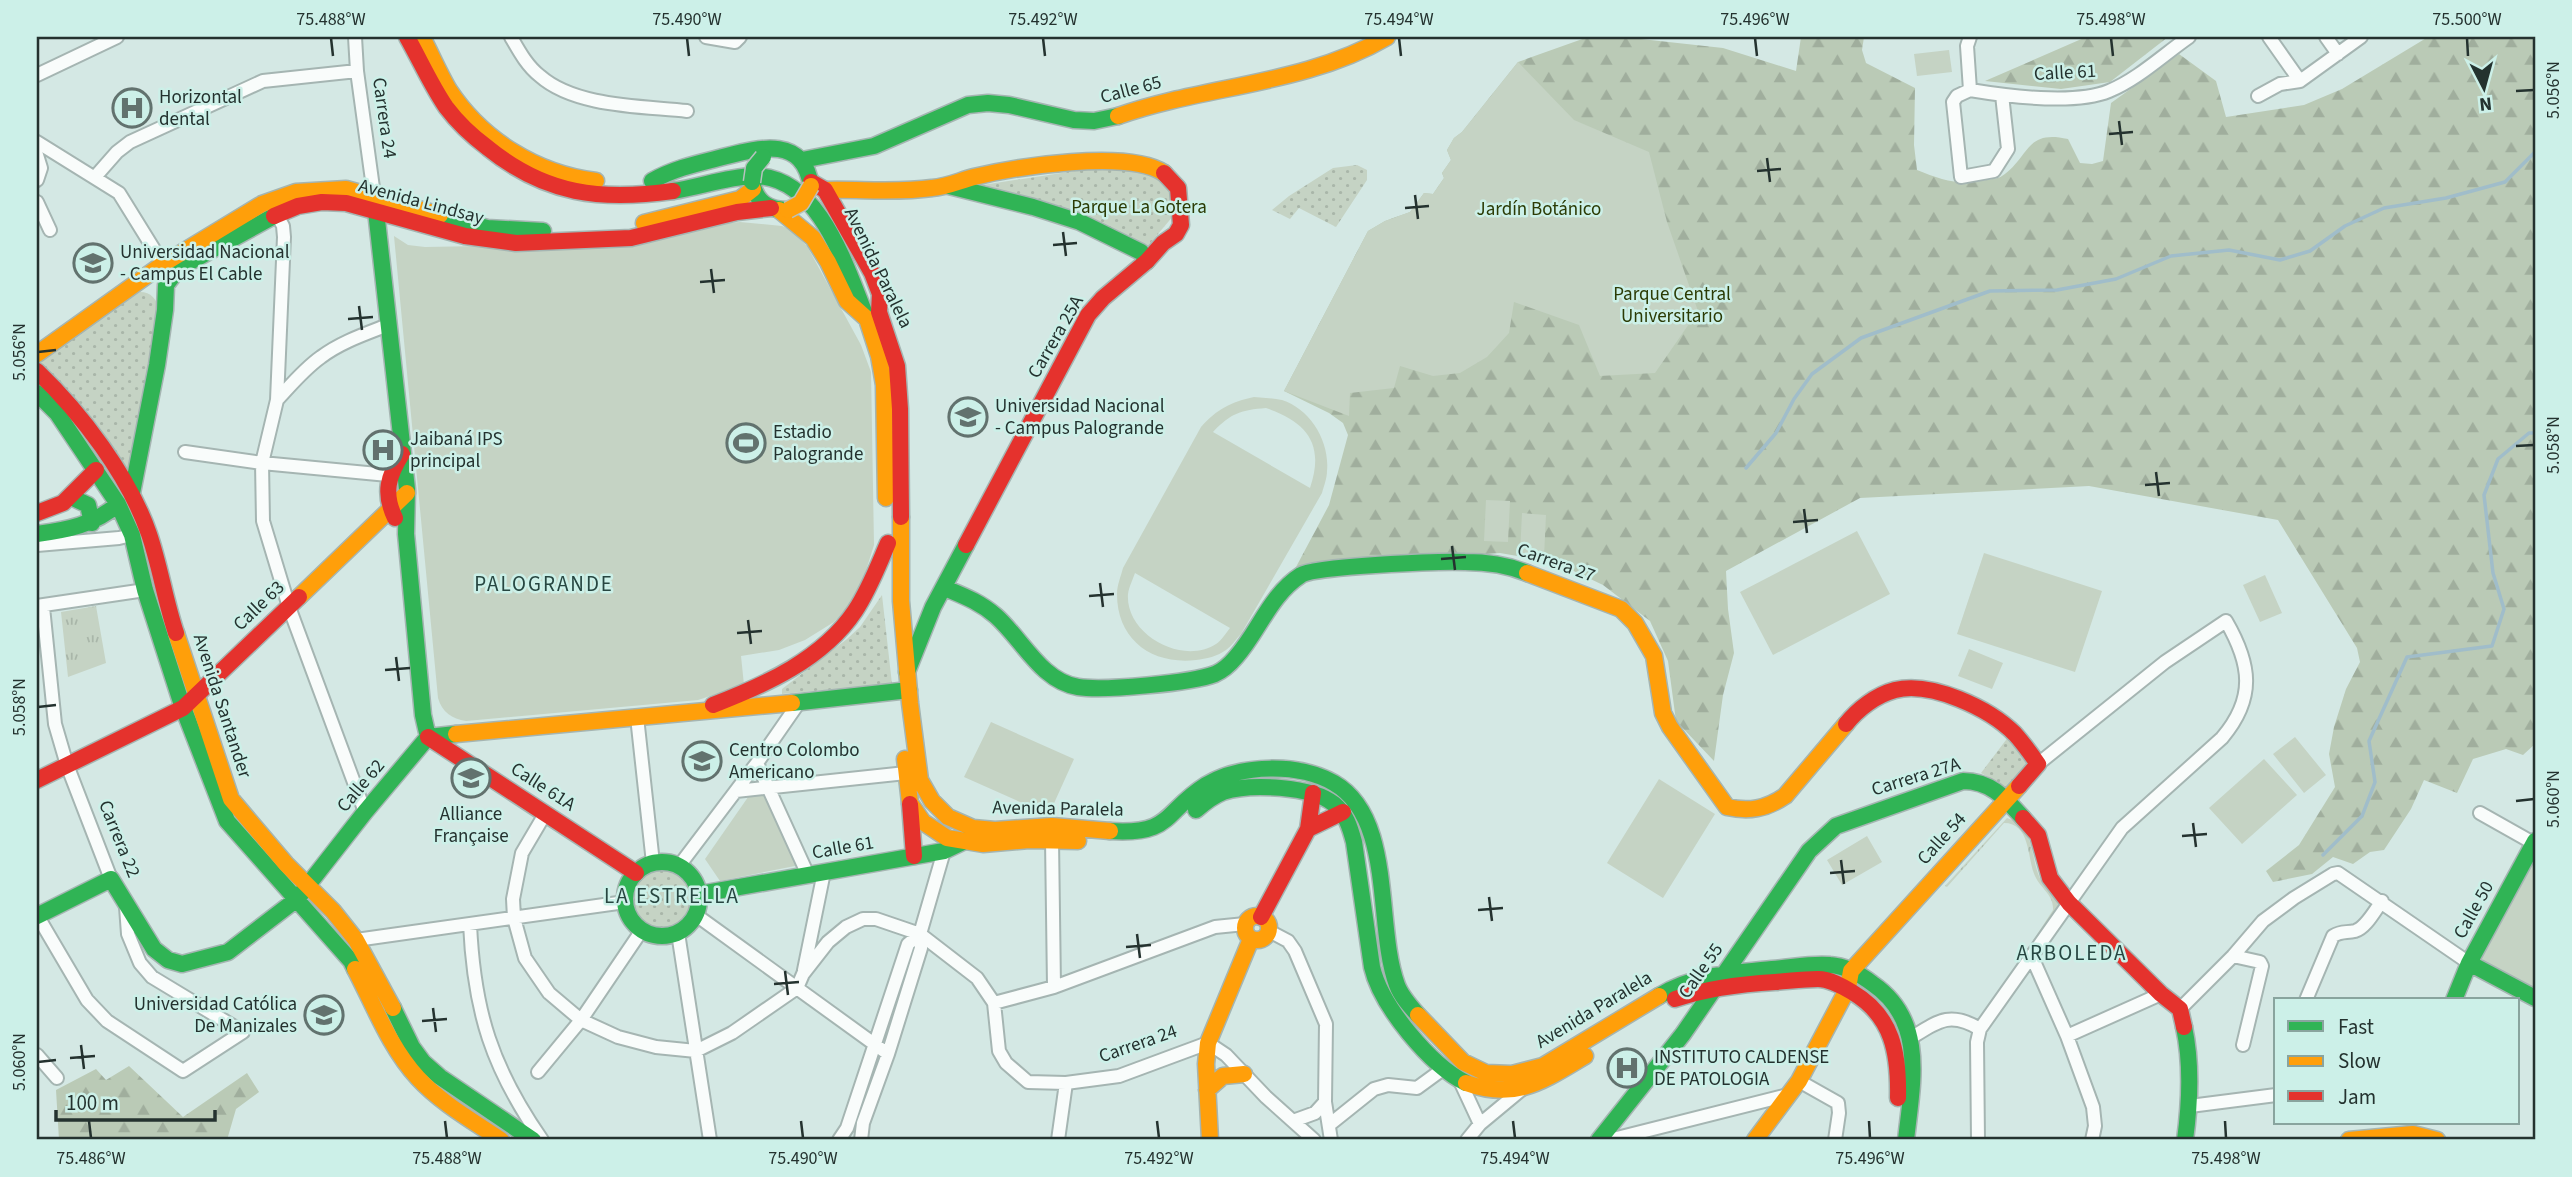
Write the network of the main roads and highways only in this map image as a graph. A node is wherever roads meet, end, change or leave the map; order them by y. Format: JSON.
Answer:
{"nodes":[{"id":1,"x":407,"y":37,"type":"edge"},
{"id":2,"x":422,"y":37,"type":"edge"},
{"id":3,"x":1387,"y":37,"type":"edge"},
{"id":4,"x":780,"y":151,"type":"junction"},
{"id":5,"x":812,"y":178,"type":"junction"},
{"id":6,"x":652,"y":181,"type":"junction"},
{"id":7,"x":752,"y":185,"type":"junction"},
{"id":8,"x":949,"y":186,"type":"junction"},
{"id":9,"x":854,"y":190,"type":"junction"},
{"id":10,"x":375,"y":203,"type":"junction"},
{"id":11,"x":779,"y":209,"type":"junction"},
{"id":12,"x":837,"y":210,"type":"junction"},
{"id":13,"x":1147,"y":261,"type":"junction"},
{"id":14,"x":130,"y":290,"type":"junction"},
{"id":15,"x":165,"y":310,"type":"junction"},
{"id":16,"x":873,"y":315,"type":"junction"},
{"id":17,"x":37,"y":354,"type":"edge"},
{"id":18,"x":37,"y":371,"type":"edge"},
{"id":19,"x":37,"y":393,"type":"edge"},
{"id":20,"x":402,"y":454,"type":"junction"},
{"id":21,"x":96,"y":470,"type":"junction"},
{"id":22,"x":388,"y":475,"type":"junction"},
{"id":23,"x":407,"y":488,"type":"junction"},
{"id":24,"x":132,"y":493,"type":"junction"},
{"id":25,"x":72,"y":497,"type":"junction"},
{"id":26,"x":118,"y":504,"type":"junction"},
{"id":27,"x":390,"y":509,"type":"junction"},
{"id":28,"x":37,"y":513,"type":"edge"},
{"id":29,"x":92,"y":523,"type":"junction"},
{"id":30,"x":37,"y":534,"type":"edge"},
{"id":31,"x":406,"y":534,"type":"junction"},
{"id":32,"x":888,"y":543,"type":"junction"},
{"id":33,"x":944,"y":587,"type":"junction"},
{"id":34,"x":907,"y":672,"type":"junction"},
{"id":35,"x":765,"y":685,"type":"junction"},
{"id":36,"x":903,"y":691,"type":"junction"},
{"id":37,"x":189,"y":702,"type":"junction"},
{"id":38,"x":761,"y":706,"type":"junction"},
{"id":39,"x":692,"y":713,"type":"junction"},
{"id":40,"x":428,"y":737,"type":"junction"},
{"id":41,"x":2038,"y":764,"type":"joint"},
{"id":42,"x":37,"y":780,"type":"edge"},
{"id":43,"x":1313,"y":793,"type":"junction"},
{"id":44,"x":2006,"y":799,"type":"junction"},
{"id":45,"x":910,"y":803,"type":"junction"},
{"id":46,"x":1343,"y":812,"type":"junction"},
{"id":47,"x":1836,"y":826,"type":"joint"},
{"id":48,"x":989,"y":829,"type":"junction"},
{"id":49,"x":1308,"y":830,"type":"junction"},
{"id":50,"x":964,"y":842,"type":"junction"},
{"id":51,"x":2535,"y":843,"type":"edge"},
{"id":52,"x":914,"y":856,"type":"junction"},
{"id":53,"x":636,"y":873,"type":"junction"},
{"id":54,"x":307,"y":885,"type":"junction"},
{"id":55,"x":700,"y":894,"type":"junction"},
{"id":56,"x":297,"y":899,"type":"junction"},
{"id":57,"x":126,"y":906,"type":"joint"},
{"id":58,"x":37,"y":916,"type":"edge"},
{"id":59,"x":2469,"y":963,"type":"junction"},
{"id":60,"x":1851,"y":971,"type":"junction"},
{"id":61,"x":1725,"y":974,"type":"junction"},
{"id":62,"x":1715,"y":988,"type":"junction"},
{"id":63,"x":1848,"y":988,"type":"junction"},
{"id":64,"x":2455,"y":998,"type":"edge"},
{"id":65,"x":2535,"y":998,"type":"edge"},
{"id":66,"x":1244,"y":1074,"type":"road end"},
{"id":67,"x":1207,"y":1090,"type":"junction"},
{"id":68,"x":2414,"y":1132,"type":"edge"},
{"id":69,"x":501,"y":1140,"type":"edge"},
{"id":70,"x":533,"y":1140,"type":"edge"},
{"id":71,"x":1210,"y":1140,"type":"edge"},
{"id":72,"x":1599,"y":1140,"type":"edge"},
{"id":73,"x":1755,"y":1140,"type":"edge"},
{"id":74,"x":1895,"y":1140,"type":"edge"},
{"id":75,"x":1906,"y":1140,"type":"edge"},
{"id":76,"x":2185,"y":1140,"type":"edge"},
{"id":77,"x":2349,"y":1140,"type":"edge"},
{"id":78,"x":2437,"y":1140,"type":"edge"}],
"edges":[{"from":1,"to":16,"type":"main road","name":"Avenida Paralela"},
{"from":2,"to":6,"type":"main road","name":"Avenida Paralela"},
{"from":3,"to":5,"type":"main road","name":"Calle 65"},
{"from":4,"to":5,"type":"main road"},
{"from":4,"to":6,"type":"main road"},
{"from":4,"to":7,"type":"main road","bridge":true},
{"from":5,"to":9,"type":"main road"},
{"from":5,"to":11,"type":"main road","bridge":true},
{"from":5,"to":12,"type":"main road"},
{"from":6,"to":16,"type":"main road","name":"Avenida Paralela"},
{"from":7,"to":10,"type":"main road","name":"Avenida Lindsay"},
{"from":7,"to":11,"type":"main road"},
{"from":8,"to":9,"type":"main road"},
{"from":8,"to":13,"type":"main road"},
{"from":8,"to":13,"type":"main road","name":"Carrera 25A"},
{"from":9,"to":12,"type":"main road"},
{"from":10,"to":11,"type":"main road","name":"Avenida Lindsay"},
{"from":10,"to":14,"type":"main road","name":"Avenida Lindsay"},
{"from":10,"to":15,"type":"main road","name":"Avenida Lindsay"},
{"from":10,"to":20,"type":"main road","name":"Carrera 24"},
{"from":11,"to":16,"type":"main road"},
{"from":12,"to":16,"type":"main road"},
{"from":13,"to":33,"type":"main road","name":"Carrera 25A"},
{"from":14,"to":15,"type":"main road"},
{"from":14,"to":17,"type":"main road","name":"Avenida Lindsay"},
{"from":15,"to":24,"type":"main road","name":"Avenida Lindsay"},
{"from":16,"to":32,"type":"main road","name":"Avenida Paralela"},
{"from":16,"to":34,"type":"main road","name":"Avenida Paralela"},
{"from":18,"to":24,"type":"main road","name":"Avenida Santander"},
{"from":19,"to":21,"type":"main road","name":"Avenida Santander"},
{"from":20,"to":22,"type":"main road"},
{"from":20,"to":23,"type":"main road","name":"Carrera 24"},
{"from":21,"to":25,"type":"main road"},
{"from":21,"to":26,"type":"main road","name":"Avenida Santander"},
{"from":22,"to":23,"type":"main road"},
{"from":22,"to":27,"type":"main road","name":"Carrera 24"},
{"from":23,"to":27,"type":"main road","name":"Calle 63"},
{"from":23,"to":31,"type":"main road","name":"Carrera 24"},
{"from":24,"to":37,"type":"main road","name":"Avenida Santander"},
{"from":25,"to":28,"type":"main road"},
{"from":25,"to":29,"type":"main road"},
{"from":26,"to":29,"type":"main road"},
{"from":26,"to":37,"type":"main road","name":"Avenida Santander"},
{"from":27,"to":31,"type":"main road","name":"Carrera 24"},
{"from":27,"to":37,"type":"main road","name":"Calle 63"},
{"from":29,"to":30,"type":"main road"},
{"from":31,"to":40,"type":"main road","name":"Carrera 24"},
{"from":32,"to":35,"type":"main road"},
{"from":32,"to":36,"type":"main road","name":"Avenida Paralela"},
{"from":33,"to":34,"type":"main road","name":"Carrera 25A"},
{"from":33,"to":41,"type":"main road","name":"Carrera 27"},
{"from":34,"to":36,"type":"main road","name":"Avenida Paralela"},
{"from":35,"to":38,"type":"main road"},
{"from":35,"to":39,"type":"main road"},
{"from":36,"to":38,"type":"main road"},
{"from":36,"to":45,"type":"main road","name":"Avenida Paralela"},
{"from":36,"to":48,"type":"main road","name":"Avenida Paralela"},
{"from":37,"to":42,"type":"main road","name":"Calle 63"},
{"from":37,"to":54,"type":"main road","name":"Avenida Santander"},
{"from":37,"to":56,"type":"main road","name":"Avenida Santander"},
{"from":38,"to":39,"type":"main road"},
{"from":39,"to":40,"type":"main road"},
{"from":40,"to":53,"type":"main road","name":"Calle 61A"},
{"from":40,"to":54,"type":"main road","name":"Calle 62"},
{"from":41,"to":44,"type":"main road","name":"Calle 54"},
{"from":43,"to":46,"type":"main road","name":"Avenida Paralela"},
{"from":43,"to":49,"type":"main road"},
{"from":43,"to":50,"type":"main road","name":"Avenida Paralela"},
{"from":44,"to":47,"type":"main road","name":"Carrera 27A"},
{"from":44,"to":60,"type":"main road","name":"Calle 54"},
{"from":44,"to":76,"type":"main road","name":"Carrera 27A"},
{"from":45,"to":50,"type":"main road","name":"Avenida Paralela"},
{"from":45,"to":52,"type":"main road"},
{"from":46,"to":49,"type":"main road"},
{"from":46,"to":62,"type":"main road","name":"Avenida Paralela"},
{"from":47,"to":61,"type":"main road","name":"Calle 55"},
{"from":48,"to":50,"type":"main road","name":"Calle 61"},
{"from":48,"to":61,"type":"main road","name":"Avenida Paralela"},
{"from":49,"to":67,"type":"main road"},
{"from":50,"to":52,"type":"main road","name":"Calle 61"},
{"from":51,"to":59,"type":"main road","name":"Calle 50"},
{"from":52,"to":55,"type":"main road","name":"Calle 61"},
{"from":53,"to":55,"type":"main road"},
{"from":53,"to":55,"type":"main road"},
{"from":54,"to":56,"type":"main road","name":"Calle 62"},
{"from":54,"to":70,"type":"main road","name":"Avenida Santander"},
{"from":56,"to":57,"type":"main road","name":"Calle 62"},
{"from":56,"to":69,"type":"main road","name":"Avenida Santander"},
{"from":57,"to":58,"type":"main road","name":"Carrera 22"},
{"from":59,"to":64,"type":"main road","name":"Calle 50"},
{"from":59,"to":65,"type":"main road"},
{"from":60,"to":61,"type":"main road","name":"Avenida Paralela"},
{"from":60,"to":63,"type":"main road"},
{"from":60,"to":75,"type":"main road","name":"Avenida Paralela"},
{"from":61,"to":62,"type":"main road","name":"Calle 55"},
{"from":62,"to":63,"type":"main road","name":"Avenida Paralela"},
{"from":62,"to":72,"type":"main road","name":"Calle 55"},
{"from":63,"to":73,"type":"main road"},
{"from":63,"to":74,"type":"main road","name":"Avenida Paralela"},
{"from":66,"to":67,"type":"main road"},
{"from":67,"to":71,"type":"main road"},
{"from":68,"to":77,"type":"main road"},
{"from":68,"to":78,"type":"main road"}]}
